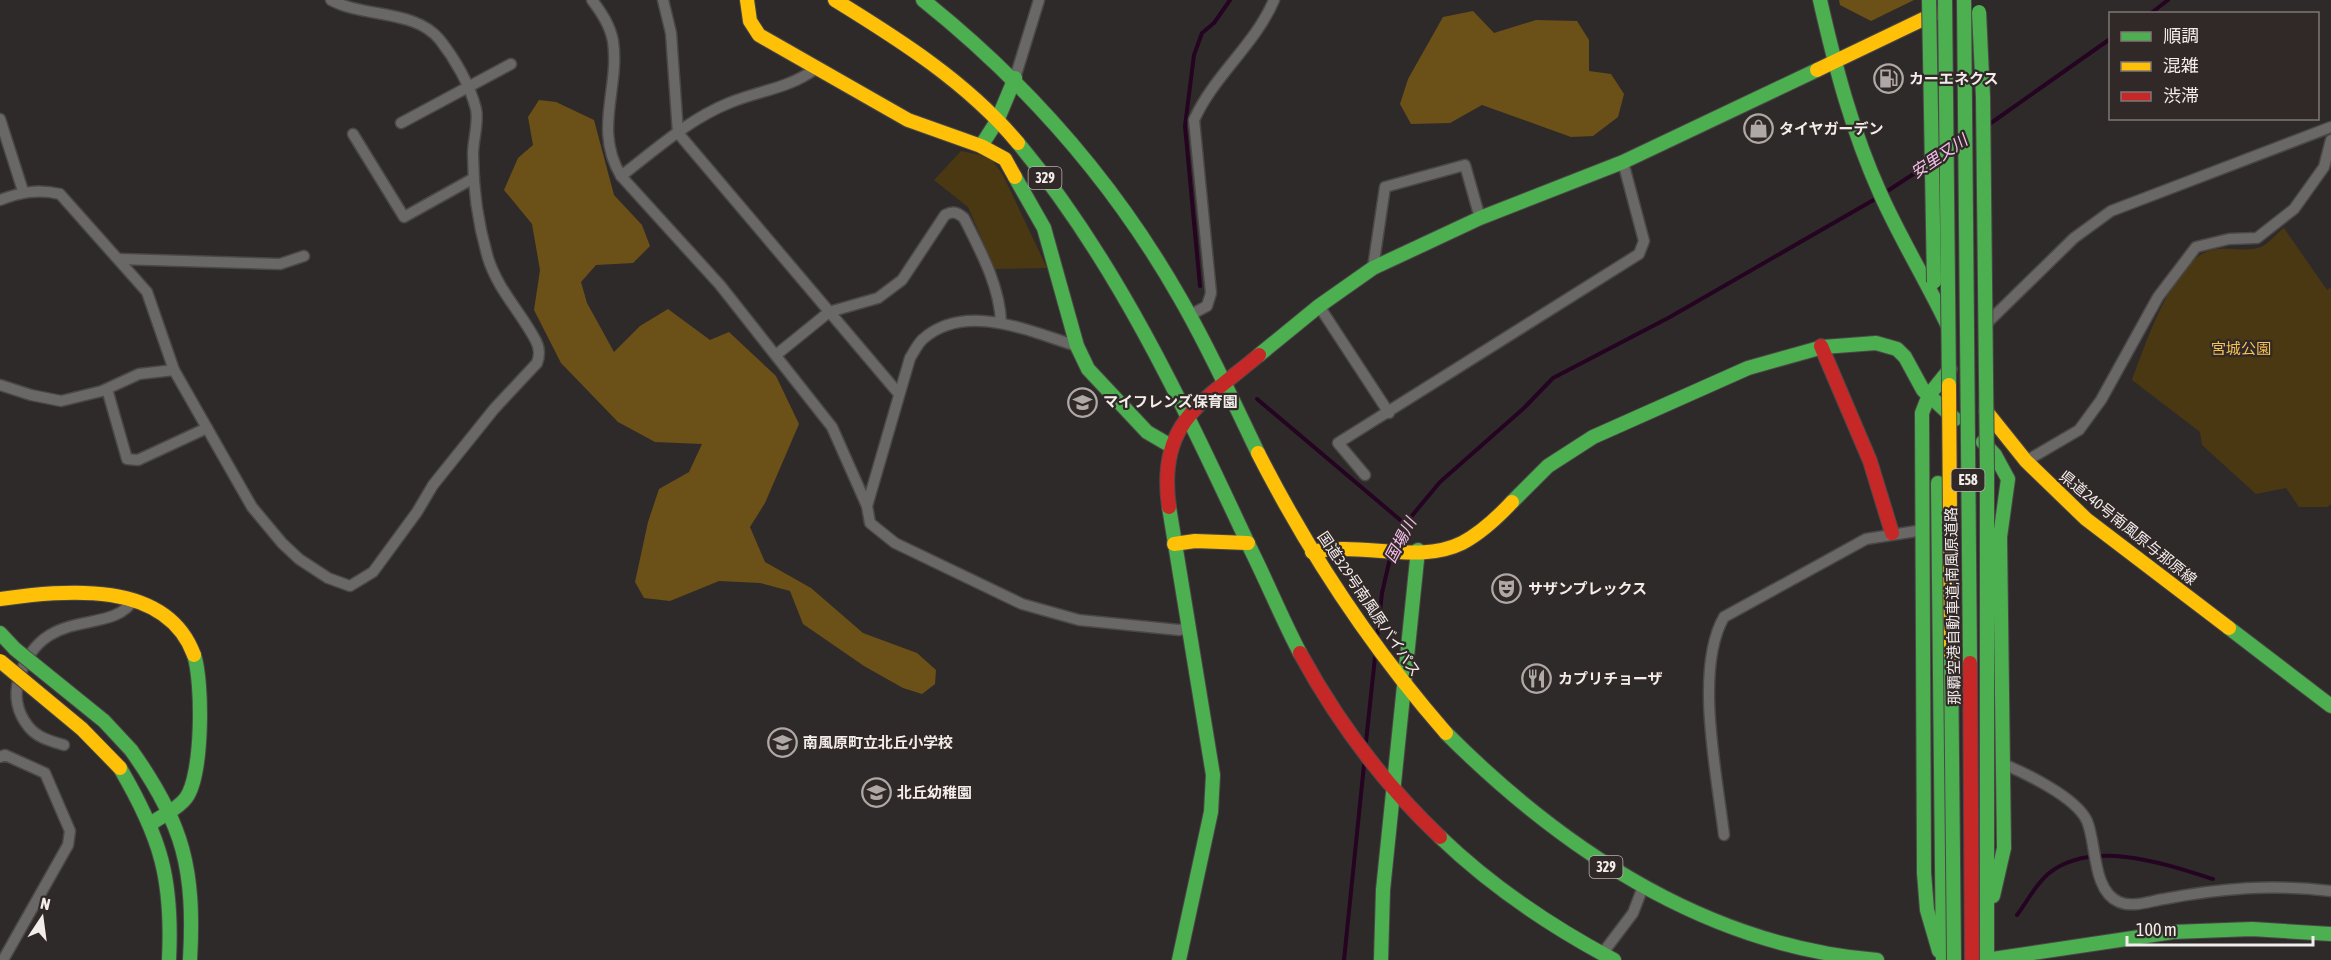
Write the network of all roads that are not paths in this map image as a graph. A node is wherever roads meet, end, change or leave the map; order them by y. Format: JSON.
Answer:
{"nodes":[{"id":1,"x":331,"y":0,"type":"edge"},
{"id":2,"x":592,"y":0,"type":"edge"},
{"id":3,"x":663,"y":0,"type":"edge"},
{"id":4,"x":747,"y":0,"type":"edge"},
{"id":5,"x":835,"y":0,"type":"edge"},
{"id":6,"x":923,"y":0,"type":"edge"},
{"id":7,"x":1039,"y":0,"type":"edge"},
{"id":8,"x":1274,"y":0,"type":"edge"},
{"id":9,"x":1820,"y":0,"type":"edge"},
{"id":10,"x":1929,"y":0,"type":"edge"},
{"id":11,"x":1946,"y":0,"type":"edge"},
{"id":12,"x":1959,"y":0,"type":"edge"},
{"id":13,"x":1964,"y":0,"type":"edge"},
{"id":14,"x":1978,"y":0,"type":"edge"},
{"id":15,"x":1833,"y":61,"type":"junction"},
{"id":16,"x":511,"y":64,"type":"dead end"},
{"id":17,"x":815,"y":69,"type":"junction"},
{"id":18,"x":1015,"y":78,"type":"junction"},
{"id":19,"x":468,"y":86,"type":"junction"},
{"id":20,"x":0,"y":119,"type":"edge"},
{"id":21,"x":997,"y":121,"type":"junction"},
{"id":22,"x":401,"y":123,"type":"dead end"},
{"id":23,"x":2331,"y":127,"type":"edge"},
{"id":24,"x":678,"y":133,"type":"junction"},
{"id":25,"x":353,"y":134,"type":"dead end"},
{"id":26,"x":2331,"y":140,"type":"edge"},
{"id":27,"x":981,"y":146,"type":"junction"},
{"id":28,"x":1623,"y":162,"type":"junction"},
{"id":29,"x":621,"y":176,"type":"junction"},
{"id":30,"x":474,"y":178,"type":"junction"},
{"id":31,"x":23,"y":191,"type":"junction"},
{"id":32,"x":0,"y":200,"type":"edge"},
{"id":33,"x":1480,"y":218,"type":"junction"},
{"id":34,"x":304,"y":256,"type":"dead end"},
{"id":35,"x":119,"y":259,"type":"junction"},
{"id":36,"x":1373,"y":268,"type":"junction"},
{"id":37,"x":1318,"y":306,"type":"junction"},
{"id":38,"x":829,"y":312,"type":"junction"},
{"id":39,"x":1190,"y":315,"type":"junction"},
{"id":40,"x":1001,"y":323,"type":"junction"},
{"id":41,"x":1821,"y":345,"type":"junction"},
{"id":42,"x":1077,"y":346,"type":"junction"},
{"id":43,"x":776,"y":355,"type":"junction"},
{"id":44,"x":1959,"y":357,"type":"junction"},
{"id":45,"x":174,"y":370,"type":"junction"},
{"id":46,"x":1223,"y":384,"type":"junction"},
{"id":47,"x":0,"y":385,"type":"edge"},
{"id":48,"x":107,"y":389,"type":"junction"},
{"id":49,"x":899,"y":394,"type":"junction"},
{"id":50,"x":1929,"y":395,"type":"junction"},
{"id":51,"x":1389,"y":413,"type":"junction"},
{"id":52,"x":1186,"y":417,"type":"junction"},
{"id":53,"x":207,"y":428,"type":"junction"},
{"id":54,"x":1171,"y":446,"type":"junction"},
{"id":55,"x":2026,"y":461,"type":"junction"},
{"id":56,"x":1365,"y":475,"type":"dead end"},
{"id":57,"x":867,"y":506,"type":"junction"},
{"id":58,"x":1923,"y":530,"type":"junction"},
{"id":59,"x":1892,"y":533,"type":"junction"},
{"id":60,"x":1248,"y":543,"type":"junction"},
{"id":61,"x":1174,"y":544,"type":"junction"},
{"id":62,"x":1413,"y":550,"type":"junction"},
{"id":63,"x":1312,"y":552,"type":"junction"},
{"id":64,"x":0,"y":598,"type":"edge"},
{"id":65,"x":134,"y":599,"type":"junction"},
{"id":66,"x":1188,"y":628,"type":"junction"},
{"id":67,"x":0,"y":633,"type":"edge"},
{"id":68,"x":0,"y":661,"type":"edge"},
{"id":69,"x":1404,"y":684,"type":"junction"},
{"id":70,"x":2331,"y":706,"type":"edge"},
{"id":71,"x":64,"y":745,"type":"dead end"},
{"id":72,"x":0,"y":757,"type":"edge"},
{"id":73,"x":2001,"y":763,"type":"junction"},
{"id":74,"x":1393,"y":788,"type":"junction"},
{"id":75,"x":171,"y":809,"type":"junction"},
{"id":76,"x":152,"y":823,"type":"junction"},
{"id":77,"x":1724,"y":835,"type":"dead end"},
{"id":78,"x":1643,"y":887,"type":"junction"},
{"id":79,"x":2331,"y":891,"type":"edge"},
{"id":80,"x":2331,"y":934,"type":"edge"},
{"id":81,"x":1987,"y":942,"type":"junction"},
{"id":82,"x":1608,"y":957,"type":"edge"},
{"id":83,"x":3,"y":960,"type":"edge"},
{"id":84,"x":169,"y":960,"type":"edge"},
{"id":85,"x":190,"y":960,"type":"edge"},
{"id":86,"x":1179,"y":960,"type":"edge"},
{"id":87,"x":1381,"y":960,"type":"edge"},
{"id":88,"x":1877,"y":960,"type":"edge"},
{"id":89,"x":1943,"y":960,"type":"edge"},
{"id":90,"x":1954,"y":960,"type":"edge"},
{"id":91,"x":1972,"y":960,"type":"edge"},
{"id":92,"x":1986,"y":960,"type":"edge"}],
"edges":[{"from":1,"to":19,"type":"street"},
{"from":2,"to":29,"type":"street"},
{"from":3,"to":24,"type":"street"},
{"from":4,"to":17,"type":"main road"},
{"from":5,"to":21,"type":"main road","number":"329"},
{"from":6,"to":18,"type":"main road","name":"国道329号南風原バイパス","number":"329"},
{"from":7,"to":18,"type":"street"},
{"from":8,"to":39,"type":"street"},
{"from":9,"to":15,"type":"main road","name":"県道240号南風原与那原線"},
{"from":10,"to":89,"type":"main road","bridge":true},
{"from":11,"to":90,"type":"main road","name":"那覇空港自動車道;南風原道路","number":"E58","bridge":true},
{"from":12,"to":15,"type":"main road"},
{"from":13,"to":91,"type":"main road","name":"那覇空港自動車道;南風原道路","number":"E58","bridge":true},
{"from":14,"to":81,"type":"main road","bridge":true},
{"from":15,"to":28,"type":"main road"},
{"from":15,"to":44,"type":"main road","name":"県道240号南風原与那原線"},
{"from":16,"to":19,"type":"street"},
{"from":17,"to":24,"type":"street"},
{"from":17,"to":27,"type":"main road"},
{"from":18,"to":21,"type":"main road"},
{"from":18,"to":39,"type":"main road","name":"国道329号南風原バイパス","number":"329"},
{"from":19,"to":22,"type":"street"},
{"from":19,"to":30,"type":"street"},
{"from":20,"to":31,"type":"street"},
{"from":21,"to":27,"type":"main road"},
{"from":21,"to":52,"type":"main road","number":"329"},
{"from":23,"to":44,"type":"street"},
{"from":24,"to":29,"type":"street"},
{"from":24,"to":38,"type":"street"},
{"from":25,"to":30,"type":"street"},
{"from":26,"to":55,"type":"street"},
{"from":27,"to":42,"type":"main road"},
{"from":28,"to":33,"type":"main road"},
{"from":28,"to":51,"type":"street"},
{"from":29,"to":43,"type":"street"},
{"from":30,"to":53,"type":"street"},
{"from":31,"to":32,"type":"street"},
{"from":31,"to":35,"type":"street"},
{"from":33,"to":36,"type":"main road"},
{"from":33,"to":36,"type":"street"},
{"from":34,"to":35,"type":"street"},
{"from":35,"to":45,"type":"street"},
{"from":36,"to":37,"type":"main road"},
{"from":37,"to":46,"type":"main road"},
{"from":37,"to":51,"type":"street"},
{"from":38,"to":40,"type":"street"},
{"from":38,"to":43,"type":"street"},
{"from":38,"to":49,"type":"street"},
{"from":39,"to":46,"type":"main road","name":"国道329号南風原バイパス","number":"329"},
{"from":40,"to":42,"type":"street"},
{"from":40,"to":49,"type":"street"},
{"from":41,"to":50,"type":"main road"},
{"from":41,"to":59,"type":"main road"},
{"from":41,"to":62,"type":"main road"},
{"from":42,"to":54,"type":"main road"},
{"from":43,"to":57,"type":"street"},
{"from":44,"to":50,"type":"main road"},
{"from":44,"to":55,"type":"main road","name":"県道240号南風原与那原線"},
{"from":45,"to":48,"type":"street"},
{"from":45,"to":53,"type":"street"},
{"from":46,"to":52,"type":"main road"},
{"from":46,"to":63,"type":"main road","name":"国道329号南風原バイパス","number":"329"},
{"from":47,"to":48,"type":"street"},
{"from":48,"to":53,"type":"street"},
{"from":49,"to":57,"type":"street"},
{"from":50,"to":58,"type":"main road"},
{"from":50,"to":73,"type":"main road"},
{"from":51,"to":56,"type":"street"},
{"from":52,"to":54,"type":"main road"},
{"from":52,"to":60,"type":"main road","number":"329"},
{"from":54,"to":61,"type":"main road"},
{"from":55,"to":70,"type":"main road","name":"県道240号南風原与那原線"},
{"from":57,"to":66,"type":"street"},
{"from":58,"to":59,"type":"street"},
{"from":58,"to":89,"type":"main road"},
{"from":59,"to":77,"type":"street"},
{"from":60,"to":61,"type":"main road"},
{"from":60,"to":74,"type":"main road","number":"329"},
{"from":61,"to":66,"type":"main road"},
{"from":62,"to":63,"type":"main road"},
{"from":62,"to":69,"type":"main road"},
{"from":63,"to":69,"type":"main road","name":"国道329号南風原バイパス","number":"329"},
{"from":64,"to":65,"type":"main road"},
{"from":65,"to":71,"type":"street"},
{"from":65,"to":75,"type":"main road"},
{"from":66,"to":86,"type":"main road"},
{"from":67,"to":75,"type":"main road","bridge":true},
{"from":68,"to":76,"type":"main road","bridge":true},
{"from":69,"to":74,"type":"main road"},
{"from":69,"to":78,"type":"main road","name":"国道329号南風原バイパス","number":"329"},
{"from":72,"to":83,"type":"street"},
{"from":73,"to":79,"type":"street"},
{"from":73,"to":81,"type":"main road"},
{"from":74,"to":82,"type":"main road","number":"329"},
{"from":74,"to":87,"type":"main road"},
{"from":75,"to":76,"type":"main road"},
{"from":75,"to":85,"type":"main road"},
{"from":76,"to":84,"type":"main road"},
{"from":78,"to":82,"type":"street"},
{"from":78,"to":88,"type":"main road","name":"国道329号南風原バイパス","number":"329"},
{"from":80,"to":92,"type":"main road"},
{"from":81,"to":92,"type":"main road"}]}
